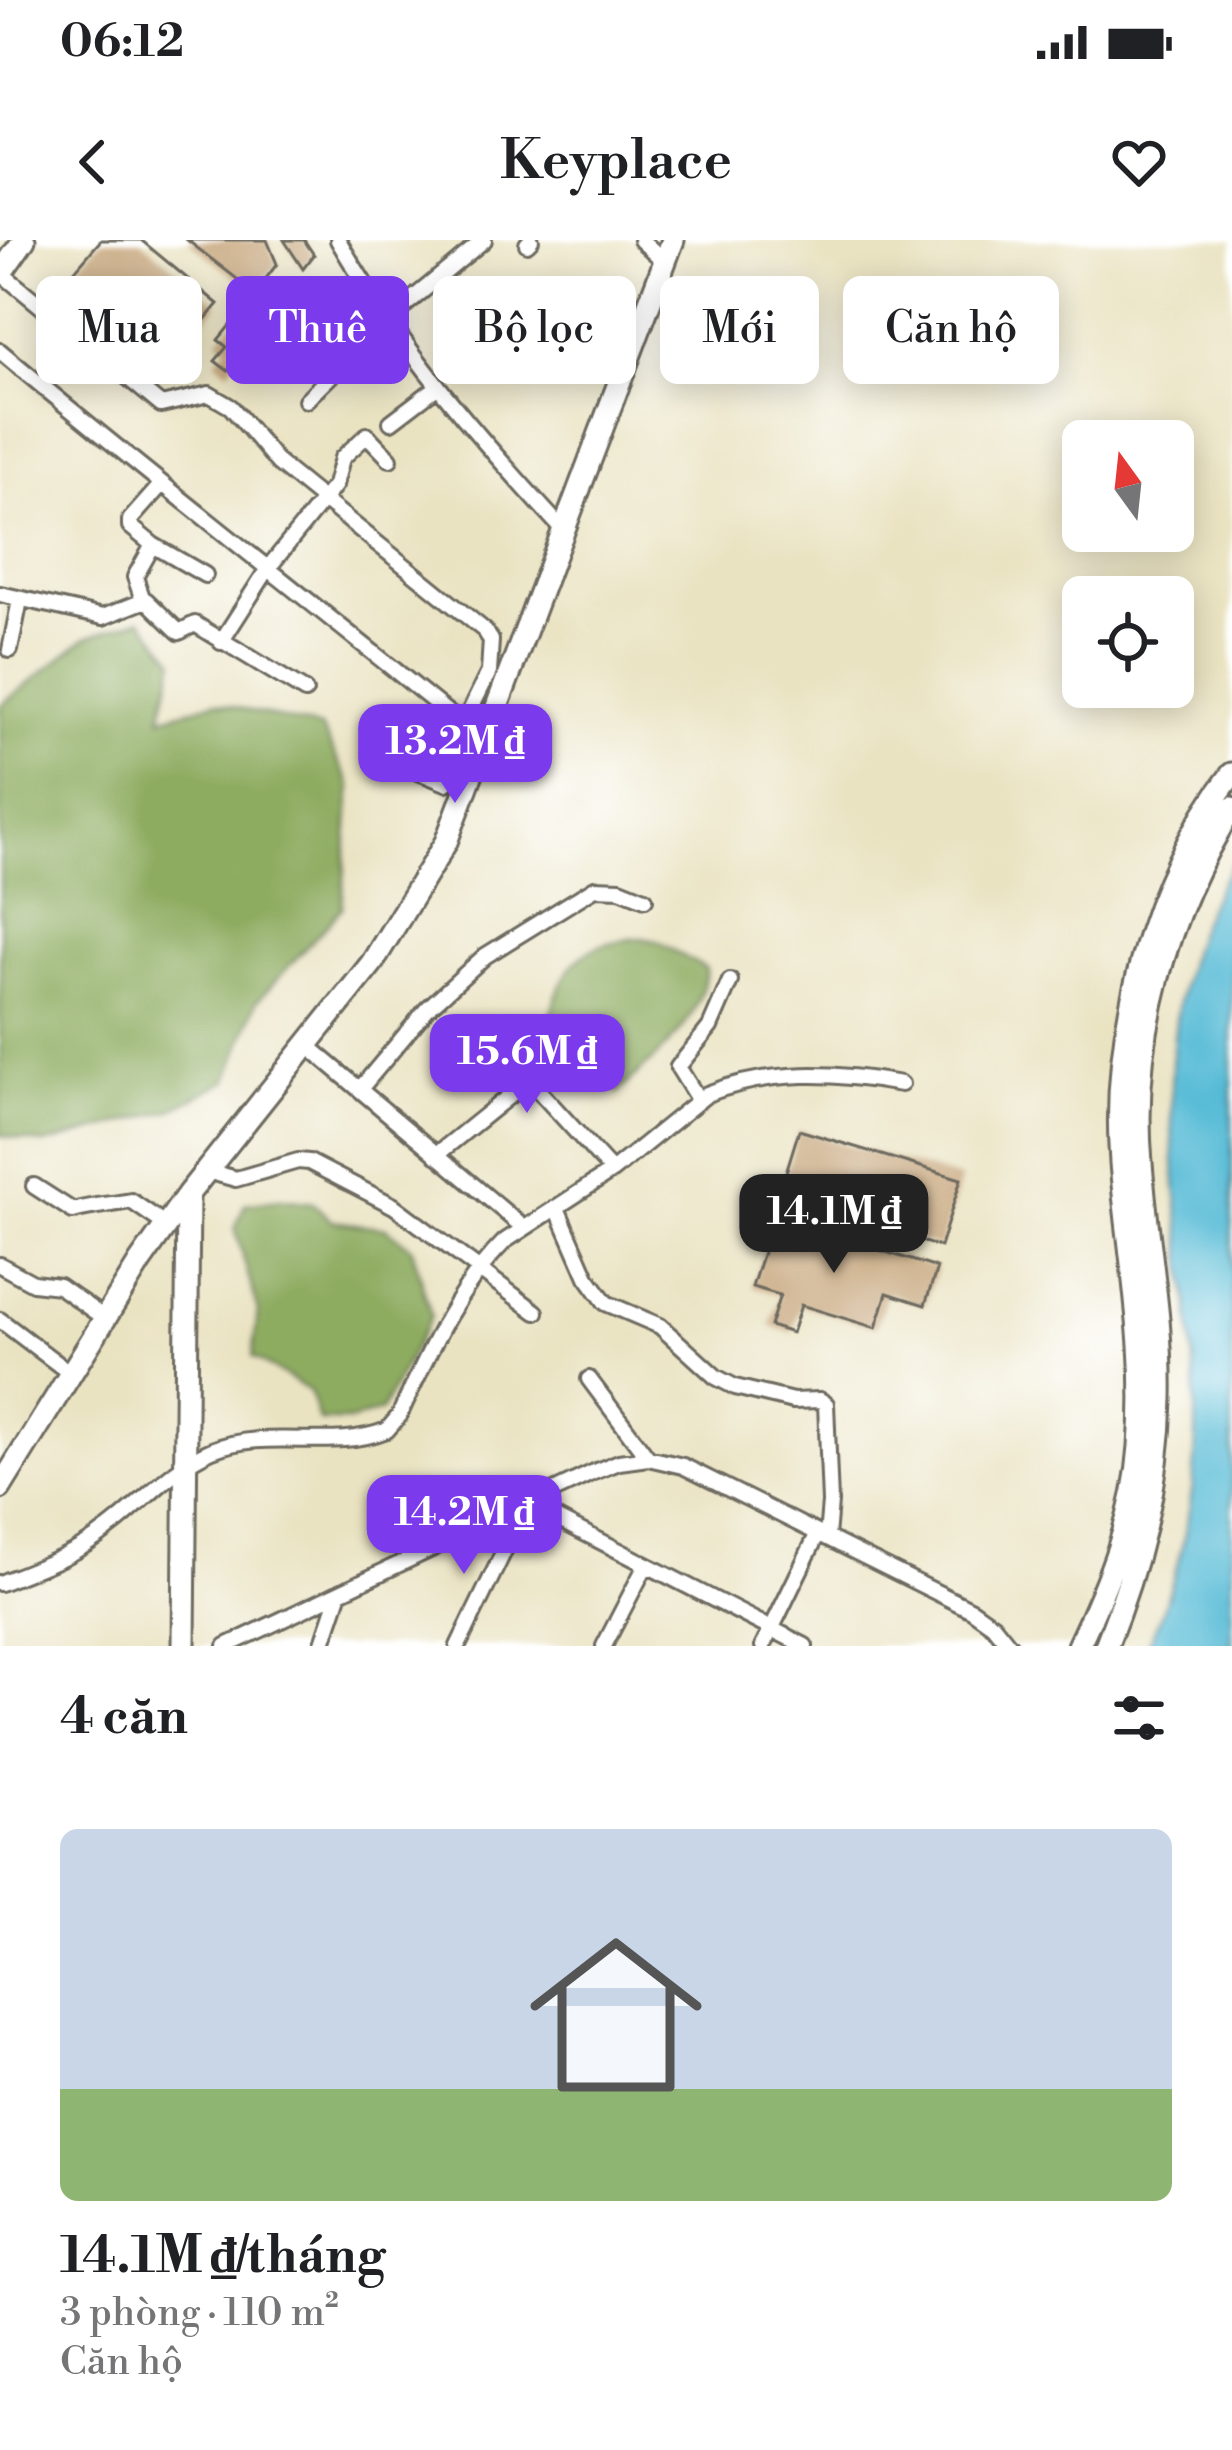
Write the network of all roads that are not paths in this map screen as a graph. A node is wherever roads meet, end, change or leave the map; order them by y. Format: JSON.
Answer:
{"nodes":[{"id":1,"x":23,"y":240,"type":"edge"},
{"id":2,"x":338,"y":240,"type":"edge"},
{"id":3,"x":484,"y":240,"type":"edge"},
{"id":4,"x":641,"y":240,"type":"edge"},
{"id":5,"x":669,"y":251,"type":"edge"},
{"id":6,"x":0,"y":273,"type":"edge"},
{"id":7,"x":359,"y":276,"type":"edge"},
{"id":8,"x":409,"y":302,"type":"edge"},
{"id":9,"x":0,"y":351,"type":"edge"},
{"id":10,"x":409,"y":351,"type":"edge"},
{"id":11,"x":322,"y":384,"type":"edge"},
{"id":12,"x":437,"y":387,"type":"junction"},
{"id":13,"x":306,"y":400,"type":"dead end"},
{"id":14,"x":391,"y":422,"type":"dead end"},
{"id":15,"x":390,"y":459,"type":"dead end"},
{"id":16,"x":161,"y":485,"type":"junction"},
{"id":17,"x":323,"y":499,"type":"junction"},
{"id":18,"x":564,"y":531,"type":"junction"},
{"id":19,"x":153,"y":545,"type":"junction"},
{"id":20,"x":269,"y":567,"type":"junction"},
{"id":21,"x":206,"y":574,"type":"dead end"},
{"id":22,"x":0,"y":594,"type":"edge"},
{"id":23,"x":20,"y":600,"type":"junction"},
{"id":24,"x":143,"y":600,"type":"junction"},
{"id":25,"x":221,"y":642,"type":"junction"},
{"id":26,"x":10,"y":650,"type":"dead end"},
{"id":27,"x":491,"y":652,"type":"junction"},
{"id":28,"x":516,"y":661,"type":"junction"},
{"id":29,"x":305,"y":691,"type":"dead end"},
{"id":30,"x":473,"y":733,"type":"junction"},
{"id":31,"x":393,"y":762,"type":"dead end"},
{"id":32,"x":1232,"y":774,"type":"edge"},
{"id":33,"x":1232,"y":808,"type":"edge"},
{"id":34,"x":646,"y":899,"type":"dead end"},
{"id":35,"x":730,"y":980,"type":"dead end"},
{"id":36,"x":503,"y":1040,"type":"dead end"},
{"id":37,"x":308,"y":1046,"type":"junction"},
{"id":38,"x":529,"y":1080,"type":"junction"},
{"id":39,"x":901,"y":1084,"type":"dead end"},
{"id":40,"x":360,"y":1090,"type":"junction"},
{"id":41,"x":698,"y":1099,"type":"junction"},
{"id":42,"x":436,"y":1155,"type":"junction"},
{"id":43,"x":207,"y":1171,"type":"junction"},
{"id":44,"x":612,"y":1171,"type":"junction"},
{"id":45,"x":34,"y":1186,"type":"dead end"},
{"id":46,"x":188,"y":1194,"type":"junction"},
{"id":47,"x":557,"y":1208,"type":"junction"},
{"id":48,"x":166,"y":1225,"type":"junction"},
{"id":49,"x":524,"y":1228,"type":"junction"},
{"id":50,"x":0,"y":1264,"type":"edge"},
{"id":51,"x":479,"y":1268,"type":"junction"},
{"id":52,"x":536,"y":1312,"type":"dead end"},
{"id":53,"x":104,"y":1318,"type":"junction"},
{"id":54,"x":0,"y":1320,"type":"edge"},
{"id":55,"x":70,"y":1373,"type":"junction"},
{"id":56,"x":589,"y":1379,"type":"dead end"},
{"id":57,"x":648,"y":1458,"type":"junction"},
{"id":58,"x":186,"y":1463,"type":"junction"},
{"id":59,"x":0,"y":1488,"type":"edge"},
{"id":60,"x":528,"y":1504,"type":"junction"},
{"id":61,"x":506,"y":1515,"type":"junction"},
{"id":62,"x":822,"y":1535,"type":"junction"},
{"id":63,"x":646,"y":1564,"type":"junction"},
{"id":64,"x":0,"y":1583,"type":"edge"},
{"id":65,"x":340,"y":1592,"type":"junction"},
{"id":66,"x":772,"y":1629,"type":"junction"},
{"id":67,"x":184,"y":1646,"type":"edge"},
{"id":68,"x":226,"y":1646,"type":"edge"},
{"id":69,"x":322,"y":1646,"type":"edge"},
{"id":70,"x":458,"y":1646,"type":"edge"},
{"id":71,"x":604,"y":1646,"type":"edge"},
{"id":72,"x":763,"y":1646,"type":"edge"},
{"id":73,"x":805,"y":1646,"type":"edge"},
{"id":74,"x":1010,"y":1646,"type":"edge"},
{"id":75,"x":1078,"y":1646,"type":"edge"},
{"id":76,"x":1106,"y":1646,"type":"edge"}],
"edges":[{"from":1,"to":6,"type":"street"},
{"from":2,"to":7,"type":"street"},
{"from":3,"to":8,"type":"street"},
{"from":4,"to":5,"type":"street"},
{"from":5,"to":18,"type":"street"},
{"from":6,"to":17,"type":"street"},
{"from":9,"to":16,"type":"street"},
{"from":10,"to":12,"type":"street"},
{"from":11,"to":13,"type":"street"},
{"from":12,"to":14,"type":"street"},
{"from":12,"to":18,"type":"street"},
{"from":15,"to":17,"type":"street"},
{"from":16,"to":19,"type":"street"},
{"from":16,"to":20,"type":"street"},
{"from":17,"to":20,"type":"street"},
{"from":17,"to":27,"type":"street"},
{"from":18,"to":28,"type":"street"},
{"from":19,"to":21,"type":"street"},
{"from":19,"to":24,"type":"street"},
{"from":20,"to":25,"type":"street"},
{"from":20,"to":30,"type":"street"},
{"from":22,"to":23,"type":"street"},
{"from":23,"to":24,"type":"street"},
{"from":23,"to":26,"type":"street"},
{"from":24,"to":25,"type":"street"},
{"from":25,"to":29,"type":"street"},
{"from":27,"to":28,"type":"street"},
{"from":27,"to":30,"type":"street"},
{"from":28,"to":30,"type":"street"},
{"from":30,"to":31,"type":"street"},
{"from":30,"to":37,"type":"street"},
{"from":32,"to":75,"type":"street"},
{"from":33,"to":76,"type":"street"},
{"from":34,"to":40,"type":"street"},
{"from":35,"to":41,"type":"street"},
{"from":36,"to":38,"type":"street"},
{"from":37,"to":40,"type":"street"},
{"from":37,"to":43,"type":"street"},
{"from":38,"to":42,"type":"street"},
{"from":38,"to":44,"type":"street"},
{"from":39,"to":41,"type":"street"},
{"from":40,"to":42,"type":"street"},
{"from":41,"to":44,"type":"street"},
{"from":42,"to":49,"type":"street"},
{"from":43,"to":46,"type":"street"},
{"from":43,"to":51,"type":"street"},
{"from":44,"to":47,"type":"street"},
{"from":45,"to":48,"type":"street"},
{"from":46,"to":48,"type":"street"},
{"from":46,"to":58,"type":"street"},
{"from":47,"to":49,"type":"street"},
{"from":47,"to":62,"type":"street"},
{"from":48,"to":53,"type":"street"},
{"from":49,"to":51,"type":"street"},
{"from":50,"to":53,"type":"street"},
{"from":51,"to":52,"type":"street"},
{"from":51,"to":58,"type":"street"},
{"from":53,"to":55,"type":"street"},
{"from":54,"to":55,"type":"street"},
{"from":55,"to":59,"type":"street"},
{"from":56,"to":57,"type":"street"},
{"from":57,"to":60,"type":"street"},
{"from":57,"to":62,"type":"street"},
{"from":58,"to":64,"type":"street"},
{"from":58,"to":67,"type":"street"},
{"from":60,"to":61,"type":"street"},
{"from":60,"to":63,"type":"street"},
{"from":61,"to":65,"type":"street"},
{"from":61,"to":70,"type":"street"},
{"from":62,"to":66,"type":"street"},
{"from":62,"to":74,"type":"street"},
{"from":63,"to":66,"type":"street"},
{"from":63,"to":71,"type":"street"},
{"from":65,"to":68,"type":"street"},
{"from":65,"to":69,"type":"street"},
{"from":66,"to":72,"type":"street"},
{"from":66,"to":73,"type":"street"}]}
